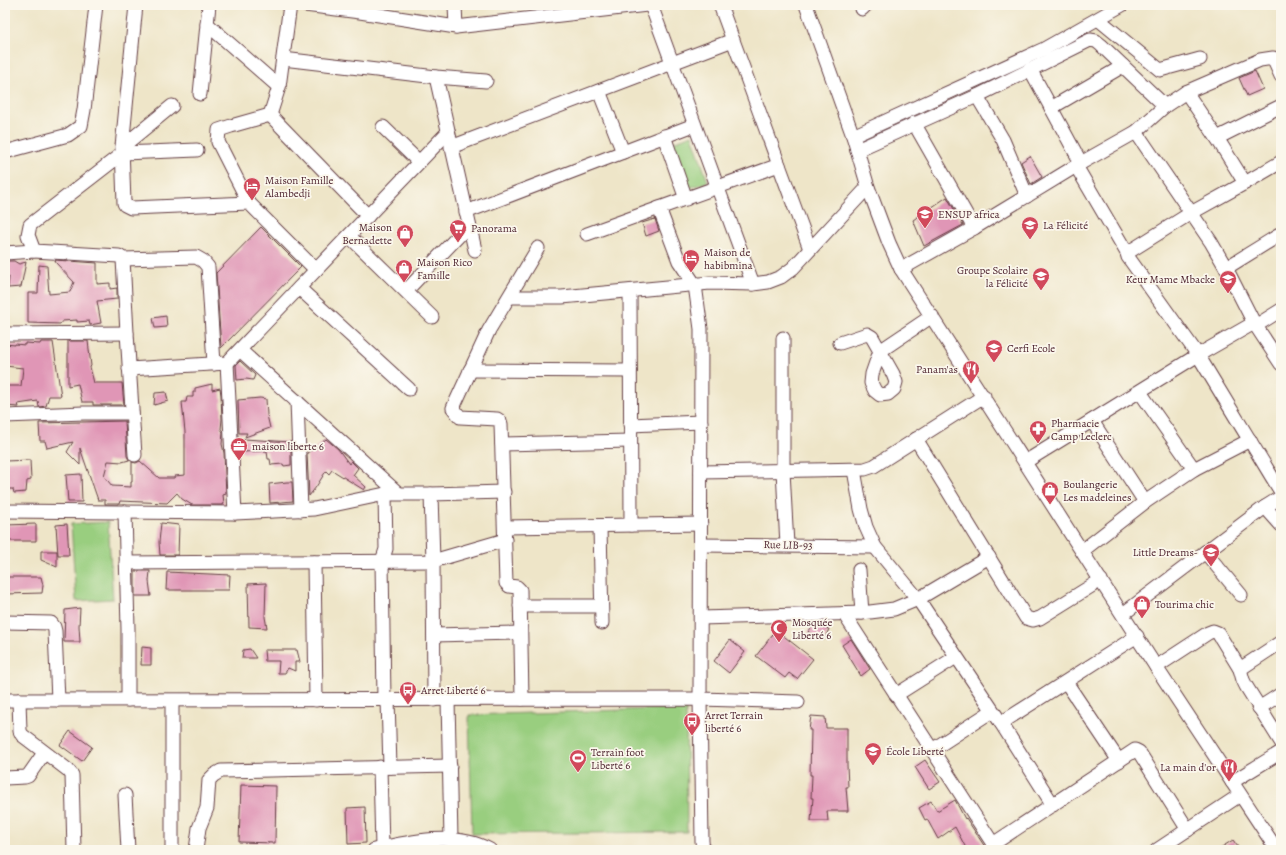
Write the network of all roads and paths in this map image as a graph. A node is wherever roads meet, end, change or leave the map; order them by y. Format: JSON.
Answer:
{"nodes":[{"id":1,"x":96,"y":5,"type":"edge"},
{"id":2,"x":136,"y":5,"type":"edge"},
{"id":3,"x":209,"y":5,"type":"edge"},
{"id":4,"x":290,"y":5,"type":"edge"},
{"id":5,"x":305,"y":5,"type":"edge"},
{"id":6,"x":455,"y":5,"type":"edge"},
{"id":7,"x":647,"y":5,"type":"edge"},
{"id":8,"x":651,"y":5,"type":"edge"},
{"id":9,"x":720,"y":5,"type":"edge"},
{"id":10,"x":806,"y":5,"type":"edge"},
{"id":11,"x":1122,"y":5,"type":"edge"},
{"id":12,"x":360,"y":8,"type":"edge"},
{"id":13,"x":1098,"y":19,"type":"junction"},
{"id":14,"x":207,"y":24,"type":"junction"},
{"id":15,"x":456,"y":27,"type":"junction"},
{"id":16,"x":733,"y":40,"type":"junction"},
{"id":17,"x":1277,"y":57,"type":"edge"},
{"id":18,"x":283,"y":59,"type":"junction"},
{"id":19,"x":1200,"y":59,"type":"dead end"},
{"id":20,"x":672,"y":63,"type":"junction"},
{"id":21,"x":1123,"y":66,"type":"junction"},
{"id":22,"x":1030,"y":69,"type":"junction"},
{"id":23,"x":1281,"y":76,"type":"edge"},
{"id":24,"x":436,"y":77,"type":"junction"},
{"id":25,"x":486,"y":81,"type":"dead end"},
{"id":26,"x":279,"y":87,"type":"junction"},
{"id":27,"x":599,"y":91,"type":"junction"},
{"id":28,"x":1186,"y":92,"type":"junction"},
{"id":29,"x":200,"y":94,"type":"dead end"},
{"id":30,"x":976,"y":96,"type":"junction"},
{"id":31,"x":172,"y":106,"type":"dead end"},
{"id":32,"x":1165,"y":106,"type":"junction"},
{"id":33,"x":1281,"y":106,"type":"edge"},
{"id":34,"x":1052,"y":108,"type":"junction"},
{"id":35,"x":270,"y":115,"type":"junction"},
{"id":36,"x":914,"y":123,"type":"junction"},
{"id":37,"x":694,"y":125,"type":"junction"},
{"id":38,"x":383,"y":128,"type":"dead end"},
{"id":39,"x":448,"y":132,"type":"junction"},
{"id":40,"x":1136,"y":132,"type":"junction"},
{"id":41,"x":664,"y":136,"type":"junction"},
{"id":42,"x":853,"y":136,"type":"junction"},
{"id":43,"x":1217,"y":138,"type":"junction"},
{"id":44,"x":451,"y":147,"type":"junction"},
{"id":45,"x":123,"y":150,"type":"junction"},
{"id":46,"x":197,"y":150,"type":"dead end"},
{"id":47,"x":857,"y":150,"type":"junction"},
{"id":48,"x":5,"y":152,"type":"edge"},
{"id":49,"x":623,"y":152,"type":"junction"},
{"id":50,"x":419,"y":162,"type":"junction"},
{"id":51,"x":1281,"y":162,"type":"edge"},
{"id":52,"x":1079,"y":164,"type":"junction"},
{"id":53,"x":779,"y":166,"type":"junction"},
{"id":54,"x":1245,"y":183,"type":"junction"},
{"id":55,"x":718,"y":188,"type":"junction"},
{"id":56,"x":868,"y":188,"type":"junction"},
{"id":57,"x":1027,"y":196,"type":"junction"},
{"id":58,"x":686,"y":199,"type":"junction"},
{"id":59,"x":249,"y":203,"type":"junction"},
{"id":60,"x":659,"y":208,"type":"junction"},
{"id":61,"x":1191,"y":212,"type":"junction"},
{"id":62,"x":368,"y":216,"type":"junction"},
{"id":63,"x":467,"y":219,"type":"junction"},
{"id":64,"x":974,"y":228,"type":"junction"},
{"id":65,"x":587,"y":234,"type":"dead end"},
{"id":66,"x":1281,"y":234,"type":"edge"},
{"id":67,"x":349,"y":236,"type":"junction"},
{"id":68,"x":538,"y":248,"type":"dead end"},
{"id":69,"x":810,"y":249,"type":"junction"},
{"id":70,"x":475,"y":250,"type":"dead end"},
{"id":71,"x":34,"y":251,"type":"junction"},
{"id":72,"x":5,"y":252,"type":"edge"},
{"id":73,"x":1127,"y":253,"type":"junction"},
{"id":74,"x":123,"y":259,"type":"junction"},
{"id":75,"x":1226,"y":268,"type":"junction"},
{"id":76,"x":902,"y":269,"type":"junction"},
{"id":77,"x":316,"y":270,"type":"junction"},
{"id":78,"x":753,"y":284,"type":"junction"},
{"id":79,"x":695,"y":285,"type":"junction"},
{"id":80,"x":299,"y":288,"type":"junction"},
{"id":81,"x":406,"y":291,"type":"junction"},
{"id":82,"x":630,"y":291,"type":"junction"},
{"id":83,"x":510,"y":297,"type":"junction"},
{"id":84,"x":1281,"y":310,"type":"edge"},
{"id":85,"x":932,"y":316,"type":"junction"},
{"id":86,"x":432,"y":317,"type":"dead end"},
{"id":87,"x":1256,"y":324,"type":"junction"},
{"id":88,"x":127,"y":333,"type":"junction"},
{"id":89,"x":5,"y":334,"type":"edge"},
{"id":90,"x":783,"y":338,"type":"dead end"},
{"id":91,"x":840,"y":343,"type":"dead end"},
{"id":92,"x":240,"y":350,"type":"junction"},
{"id":93,"x":1198,"y":355,"type":"junction"},
{"id":94,"x":1280,"y":360,"type":"edge"},
{"id":95,"x":227,"y":363,"type":"junction"},
{"id":96,"x":214,"y":364,"type":"junction"},
{"id":97,"x":129,"y":369,"type":"junction"},
{"id":98,"x":470,"y":370,"type":"junction"},
{"id":99,"x":630,"y":371,"type":"junction"},
{"id":100,"x":409,"y":389,"type":"dead end"},
{"id":101,"x":1140,"y":392,"type":"junction"},
{"id":102,"x":984,"y":396,"type":"junction"},
{"id":103,"x":297,"y":401,"type":"junction"},
{"id":104,"x":132,"y":413,"type":"junction"},
{"id":105,"x":5,"y":416,"type":"edge"},
{"id":106,"x":1092,"y":421,"type":"junction"},
{"id":107,"x":701,"y":422,"type":"junction"},
{"id":108,"x":630,"y":424,"type":"junction"},
{"id":109,"x":916,"y":439,"type":"junction"},
{"id":110,"x":1250,"y":440,"type":"junction"},
{"id":111,"x":630,"y":441,"type":"junction"},
{"id":112,"x":502,"y":444,"type":"junction"},
{"id":113,"x":135,"y":454,"type":"dead end"},
{"id":114,"x":1025,"y":462,"type":"junction"},
{"id":115,"x":1194,"y":469,"type":"junction"},
{"id":116,"x":854,"y":470,"type":"junction"},
{"id":117,"x":783,"y":471,"type":"junction"},
{"id":118,"x":700,"y":472,"type":"junction"},
{"id":119,"x":504,"y":492,"type":"junction"},
{"id":120,"x":1281,"y":492,"type":"edge"},
{"id":121,"x":391,"y":494,"type":"junction"},
{"id":122,"x":431,"y":494,"type":"junction"},
{"id":123,"x":1281,"y":497,"type":"edge"},
{"id":124,"x":1145,"y":502,"type":"junction"},
{"id":125,"x":1265,"y":507,"type":"junction"},
{"id":126,"x":5,"y":510,"type":"edge"},
{"id":127,"x":301,"y":510,"type":"junction"},
{"id":128,"x":125,"y":512,"type":"junction"},
{"id":129,"x":235,"y":513,"type":"junction"},
{"id":130,"x":701,"y":524,"type":"junction"},
{"id":131,"x":631,"y":525,"type":"junction"},
{"id":132,"x":600,"y":526,"type":"junction"},
{"id":133,"x":1281,"y":526,"type":"edge"},
{"id":134,"x":505,"y":534,"type":"junction"},
{"id":135,"x":701,"y":545,"type":"junction"},
{"id":136,"x":787,"y":545,"type":"junction"},
{"id":137,"x":874,"y":547,"type":"junction"},
{"id":138,"x":1082,"y":551,"type":"junction"},
{"id":139,"x":1205,"y":552,"type":"junction"},
{"id":140,"x":989,"y":557,"type":"junction"},
{"id":141,"x":382,"y":561,"type":"junction"},
{"id":142,"x":433,"y":561,"type":"junction"},
{"id":143,"x":314,"y":562,"type":"junction"},
{"id":144,"x":126,"y":563,"type":"junction"},
{"id":145,"x":859,"y":570,"type":"dead end"},
{"id":146,"x":1101,"y":580,"type":"junction"},
{"id":147,"x":1241,"y":595,"type":"dead end"},
{"id":148,"x":918,"y":599,"type":"junction"},
{"id":149,"x":520,"y":606,"type":"junction"},
{"id":150,"x":601,"y":606,"type":"junction"},
{"id":151,"x":862,"y":613,"type":"junction"},
{"id":152,"x":844,"y":614,"type":"junction"},
{"id":153,"x":1123,"y":614,"type":"junction"},
{"id":154,"x":701,"y":618,"type":"junction"},
{"id":155,"x":5,"y":622,"type":"edge"},
{"id":156,"x":602,"y":623,"type":"dead end"},
{"id":157,"x":520,"y":633,"type":"junction"},
{"id":158,"x":434,"y":635,"type":"junction"},
{"id":159,"x":1137,"y":636,"type":"junction"},
{"id":160,"x":1281,"y":642,"type":"edge"},
{"id":161,"x":956,"y":657,"type":"junction"},
{"id":162,"x":1156,"y":667,"type":"junction"},
{"id":163,"x":1240,"y":669,"type":"junction"},
{"id":164,"x":1066,"y":682,"type":"junction"},
{"id":165,"x":1281,"y":694,"type":"edge"},
{"id":166,"x":896,"y":695,"type":"junction"},
{"id":167,"x":522,"y":699,"type":"junction"},
{"id":168,"x":700,"y":699,"type":"junction"},
{"id":169,"x":5,"y":700,"type":"edge"},
{"id":170,"x":20,"y":700,"type":"junction"},
{"id":171,"x":58,"y":700,"type":"junction"},
{"id":172,"x":128,"y":700,"type":"junction"},
{"id":173,"x":316,"y":700,"type":"junction"},
{"id":174,"x":386,"y":700,"type":"junction"},
{"id":175,"x":434,"y":700,"type":"junction"},
{"id":176,"x":448,"y":700,"type":"junction"},
{"id":177,"x":172,"y":701,"type":"junction"},
{"id":178,"x":798,"y":702,"type":"dead end"},
{"id":179,"x":1259,"y":708,"type":"junction"},
{"id":180,"x":992,"y":711,"type":"junction"},
{"id":181,"x":1001,"y":723,"type":"junction"},
{"id":182,"x":1281,"y":742,"type":"edge"},
{"id":183,"x":932,"y":750,"type":"junction"},
{"id":184,"x":1281,"y":752,"type":"edge"},
{"id":185,"x":44,"y":753,"type":"junction"},
{"id":186,"x":1119,"y":761,"type":"junction"},
{"id":187,"x":450,"y":766,"type":"junction"},
{"id":188,"x":385,"y":767,"type":"junction"},
{"id":189,"x":5,"y":778,"type":"edge"},
{"id":190,"x":1232,"y":782,"type":"junction"},
{"id":191,"x":125,"y":795,"type":"dead end"},
{"id":192,"x":1240,"y":795,"type":"junction"},
{"id":193,"x":1053,"y":805,"type":"junction"},
{"id":194,"x":1188,"y":830,"type":"junction"},
{"id":195,"x":451,"y":839,"type":"junction"},
{"id":196,"x":411,"y":846,"type":"edge"},
{"id":197,"x":995,"y":847,"type":"edge"},
{"id":198,"x":378,"y":849,"type":"edge"},
{"id":199,"x":74,"y":850,"type":"edge"},
{"id":200,"x":128,"y":850,"type":"edge"},
{"id":201,"x":172,"y":850,"type":"edge"},
{"id":202,"x":196,"y":850,"type":"edge"},
{"id":203,"x":490,"y":850,"type":"edge"},
{"id":204,"x":703,"y":850,"type":"edge"},
{"id":205,"x":1157,"y":850,"type":"edge"},
{"id":206,"x":1277,"y":850,"type":"edge"}],
"edges":[{"from":1,"to":48,"type":"street"},
{"from":2,"to":45,"type":"street"},
{"from":3,"to":14,"type":"street"},
{"from":4,"to":18,"type":"street"},
{"from":5,"to":12,"type":"street"},
{"from":6,"to":15,"type":"street"},
{"from":7,"to":15,"type":"street"},
{"from":8,"to":20,"type":"street"},
{"from":9,"to":16,"type":"street"},
{"from":10,"to":42,"type":"street"},
{"from":11,"to":13,"type":"street"},
{"from":12,"to":15,"type":"street"},
{"from":13,"to":19,"type":"street"},
{"from":13,"to":42,"type":"street"},
{"from":14,"to":26,"type":"street"},
{"from":14,"to":29,"type":"street"},
{"from":16,"to":20,"type":"street"},
{"from":16,"to":53,"type":"street"},
{"from":17,"to":23,"type":"street"},
{"from":17,"to":28,"type":"street"},
{"from":18,"to":24,"type":"street"},
{"from":18,"to":26,"type":"street"},
{"from":20,"to":27,"type":"street"},
{"from":20,"to":37,"type":"street"},
{"from":21,"to":22,"type":"street"},
{"from":21,"to":32,"type":"street"},
{"from":21,"to":34,"type":"street"},
{"from":22,"to":30,"type":"street"},
{"from":22,"to":34,"type":"street"},
{"from":24,"to":25,"type":"street"},
{"from":24,"to":39,"type":"street"},
{"from":26,"to":35,"type":"street"},
{"from":27,"to":44,"type":"street"},
{"from":27,"to":49,"type":"street"},
{"from":28,"to":32,"type":"street"},
{"from":28,"to":43,"type":"street"},
{"from":30,"to":36,"type":"street"},
{"from":30,"to":57,"type":"street"},
{"from":31,"to":45,"type":"street"},
{"from":32,"to":40,"type":"street"},
{"from":33,"to":43,"type":"street"},
{"from":34,"to":52,"type":"street"},
{"from":35,"to":59,"type":"street"},
{"from":35,"to":62,"type":"street"},
{"from":36,"to":47,"type":"street"},
{"from":36,"to":64,"type":"street"},
{"from":37,"to":41,"type":"street"},
{"from":37,"to":55,"type":"street"},
{"from":38,"to":50,"type":"street"},
{"from":39,"to":44,"type":"street"},
{"from":39,"to":50,"type":"street"},
{"from":40,"to":52,"type":"street"},
{"from":40,"to":61,"type":"street"},
{"from":41,"to":49,"type":"street"},
{"from":41,"to":58,"type":"street"},
{"from":42,"to":47,"type":"street"},
{"from":43,"to":54,"type":"street"},
{"from":44,"to":63,"type":"street"},
{"from":45,"to":46,"type":"street"},
{"from":45,"to":59,"type":"street"},
{"from":45,"to":71,"type":"street"},
{"from":47,"to":56,"type":"street"},
{"from":49,"to":63,"type":"street"},
{"from":50,"to":62,"type":"street"},
{"from":51,"to":54,"type":"street"},
{"from":52,"to":57,"type":"street"},
{"from":52,"to":73,"type":"street"},
{"from":53,"to":55,"type":"street"},
{"from":53,"to":69,"type":"street"},
{"from":54,"to":61,"type":"street"},
{"from":55,"to":58,"type":"street"},
{"from":55,"to":78,"type":"street"},
{"from":56,"to":69,"type":"street"},
{"from":56,"to":76,"type":"street"},
{"from":57,"to":64,"type":"street"},
{"from":58,"to":60,"type":"street"},
{"from":59,"to":77,"type":"street"},
{"from":60,"to":65,"type":"street"},
{"from":60,"to":79,"type":"street"},
{"from":61,"to":73,"type":"street"},
{"from":61,"to":75,"type":"street"},
{"from":62,"to":67,"type":"street"},
{"from":63,"to":70,"type":"street"},
{"from":63,"to":81,"type":"street"},
{"from":64,"to":76,"type":"street"},
{"from":66,"to":75,"type":"street"},
{"from":67,"to":77,"type":"street"},
{"from":67,"to":81,"type":"street"},
{"from":68,"to":83,"type":"street"},
{"from":69,"to":78,"type":"street"},
{"from":71,"to":72,"type":"street"},
{"from":71,"to":74,"type":"street"},
{"from":73,"to":93,"type":"street"},
{"from":74,"to":88,"type":"street"},
{"from":74,"to":96,"type":"street"},
{"from":75,"to":87,"type":"street"},
{"from":76,"to":85,"type":"street"},
{"from":77,"to":80,"type":"street"},
{"from":78,"to":79,"type":"street"},
{"from":79,"to":82,"type":"street"},
{"from":79,"to":107,"type":"street"},
{"from":80,"to":92,"type":"street"},
{"from":80,"to":100,"type":"street"},
{"from":81,"to":86,"type":"street"},
{"from":82,"to":83,"type":"street"},
{"from":82,"to":99,"type":"street"},
{"from":83,"to":98,"type":"street"},
{"from":84,"to":87,"type":"street"},
{"from":85,"to":91,"type":"street"},
{"from":85,"to":102,"type":"street"},
{"from":87,"to":93,"type":"street"},
{"from":87,"to":94,"type":"street"},
{"from":88,"to":89,"type":"street"},
{"from":88,"to":97,"type":"street"},
{"from":90,"to":117,"type":"street"},
{"from":92,"to":95,"type":"street"},
{"from":92,"to":103,"type":"street"},
{"from":93,"to":101,"type":"street"},
{"from":93,"to":110,"type":"street"},
{"from":95,"to":96,"type":"street"},
{"from":95,"to":129,"type":"street"},
{"from":96,"to":97,"type":"street"},
{"from":97,"to":104,"type":"street"},
{"from":98,"to":99,"type":"street"},
{"from":98,"to":112,"type":"street"},
{"from":99,"to":108,"type":"street"},
{"from":101,"to":106,"type":"street"},
{"from":101,"to":115,"type":"street"},
{"from":102,"to":109,"type":"street"},
{"from":102,"to":114,"type":"street"},
{"from":103,"to":121,"type":"street"},
{"from":103,"to":127,"type":"street"},
{"from":104,"to":105,"type":"street"},
{"from":104,"to":113,"type":"street"},
{"from":106,"to":114,"type":"street"},
{"from":106,"to":124,"type":"street"},
{"from":107,"to":108,"type":"street"},
{"from":107,"to":118,"type":"street"},
{"from":108,"to":111,"type":"street"},
{"from":109,"to":116,"type":"street"},
{"from":109,"to":140,"type":"street"},
{"from":110,"to":115,"type":"street"},
{"from":110,"to":120,"type":"street"},
{"from":111,"to":112,"type":"street"},
{"from":111,"to":131,"type":"street"},
{"from":112,"to":119,"type":"street"},
{"from":114,"to":138,"type":"street"},
{"from":115,"to":124,"type":"street"},
{"from":116,"to":117,"type":"street"},
{"from":116,"to":137,"type":"street"},
{"from":117,"to":118,"type":"street"},
{"from":117,"to":136,"type":"street"},
{"from":118,"to":130,"type":"street"},
{"from":119,"to":122,"type":"street"},
{"from":119,"to":134,"type":"street"},
{"from":121,"to":122,"type":"street"},
{"from":121,"to":127,"type":"street"},
{"from":121,"to":141,"type":"street"},
{"from":122,"to":142,"type":"street"},
{"from":123,"to":125,"type":"street"},
{"from":124,"to":138,"type":"street"},
{"from":125,"to":133,"type":"street"},
{"from":125,"to":139,"type":"street"},
{"from":126,"to":128,"type":"street"},
{"from":127,"to":129,"type":"street"},
{"from":128,"to":129,"type":"street"},
{"from":128,"to":144,"type":"street"},
{"from":130,"to":131,"type":"street"},
{"from":130,"to":135,"type":"street"},
{"from":131,"to":132,"type":"street"},
{"from":132,"to":134,"type":"street"},
{"from":132,"to":150,"type":"street"},
{"from":134,"to":142,"type":"street"},
{"from":134,"to":149,"type":"street"},
{"from":135,"to":136,"type":"street","name":"Rue LIB-93"},
{"from":135,"to":154,"type":"street"},
{"from":136,"to":137,"type":"street","name":"Rue LIB-93"},
{"from":137,"to":148,"type":"street"},
{"from":138,"to":146,"type":"street"},
{"from":139,"to":147,"type":"street"},
{"from":139,"to":153,"type":"street"},
{"from":140,"to":146,"type":"street"},
{"from":140,"to":148,"type":"street"},
{"from":141,"to":142,"type":"street"},
{"from":141,"to":143,"type":"street"},
{"from":141,"to":174,"type":"street"},
{"from":142,"to":158,"type":"street"},
{"from":143,"to":144,"type":"street"},
{"from":143,"to":173,"type":"street"},
{"from":144,"to":172,"type":"street"},
{"from":145,"to":151,"type":"street"},
{"from":146,"to":153,"type":"street"},
{"from":148,"to":151,"type":"street"},
{"from":148,"to":161,"type":"street"},
{"from":149,"to":150,"type":"street"},
{"from":149,"to":157,"type":"street"},
{"from":150,"to":156,"type":"street"},
{"from":151,"to":152,"type":"street"},
{"from":152,"to":154,"type":"street"},
{"from":152,"to":166,"type":"street"},
{"from":153,"to":159,"type":"street"},
{"from":154,"to":168,"type":"street"},
{"from":155,"to":171,"type":"street"},
{"from":157,"to":158,"type":"street"},
{"from":157,"to":167,"type":"street"},
{"from":158,"to":175,"type":"street"},
{"from":159,"to":162,"type":"street"},
{"from":159,"to":164,"type":"street"},
{"from":160,"to":163,"type":"street"},
{"from":161,"to":166,"type":"street"},
{"from":161,"to":180,"type":"street"},
{"from":162,"to":163,"type":"street"},
{"from":162,"to":190,"type":"street"},
{"from":163,"to":179,"type":"street"},
{"from":164,"to":181,"type":"street"},
{"from":164,"to":186,"type":"street"},
{"from":165,"to":179,"type":"street"},
{"from":166,"to":183,"type":"street"},
{"from":167,"to":168,"type":"street"},
{"from":167,"to":176,"type":"street"},
{"from":168,"to":178,"type":"street"},
{"from":168,"to":204,"type":"street"},
{"from":169,"to":170,"type":"street"},
{"from":170,"to":171,"type":"street"},
{"from":170,"to":185,"type":"street"},
{"from":171,"to":172,"type":"street"},
{"from":172,"to":177,"type":"street"},
{"from":173,"to":174,"type":"street"},
{"from":173,"to":177,"type":"street"},
{"from":174,"to":175,"type":"street"},
{"from":174,"to":188,"type":"street"},
{"from":175,"to":176,"type":"street"},
{"from":176,"to":187,"type":"street"},
{"from":177,"to":201,"type":"street"},
{"from":179,"to":182,"type":"street"},
{"from":180,"to":181,"type":"street"},
{"from":180,"to":183,"type":"street"},
{"from":181,"to":193,"type":"street"},
{"from":183,"to":197,"type":"street"},
{"from":184,"to":190,"type":"street"},
{"from":185,"to":189,"type":"street"},
{"from":185,"to":199,"type":"street"},
{"from":186,"to":193,"type":"street"},
{"from":186,"to":194,"type":"street"},
{"from":187,"to":188,"type":"street"},
{"from":187,"to":195,"type":"street"},
{"from":188,"to":198,"type":"street"},
{"from":188,"to":202,"type":"street"},
{"from":190,"to":192,"type":"street"},
{"from":191,"to":200,"type":"street"},
{"from":192,"to":194,"type":"street"},
{"from":192,"to":206,"type":"street"},
{"from":193,"to":197,"type":"street"},
{"from":194,"to":205,"type":"street"},
{"from":195,"to":196,"type":"street"},
{"from":195,"to":203,"type":"street"},
{"from":196,"to":198,"type":"street"}]}
